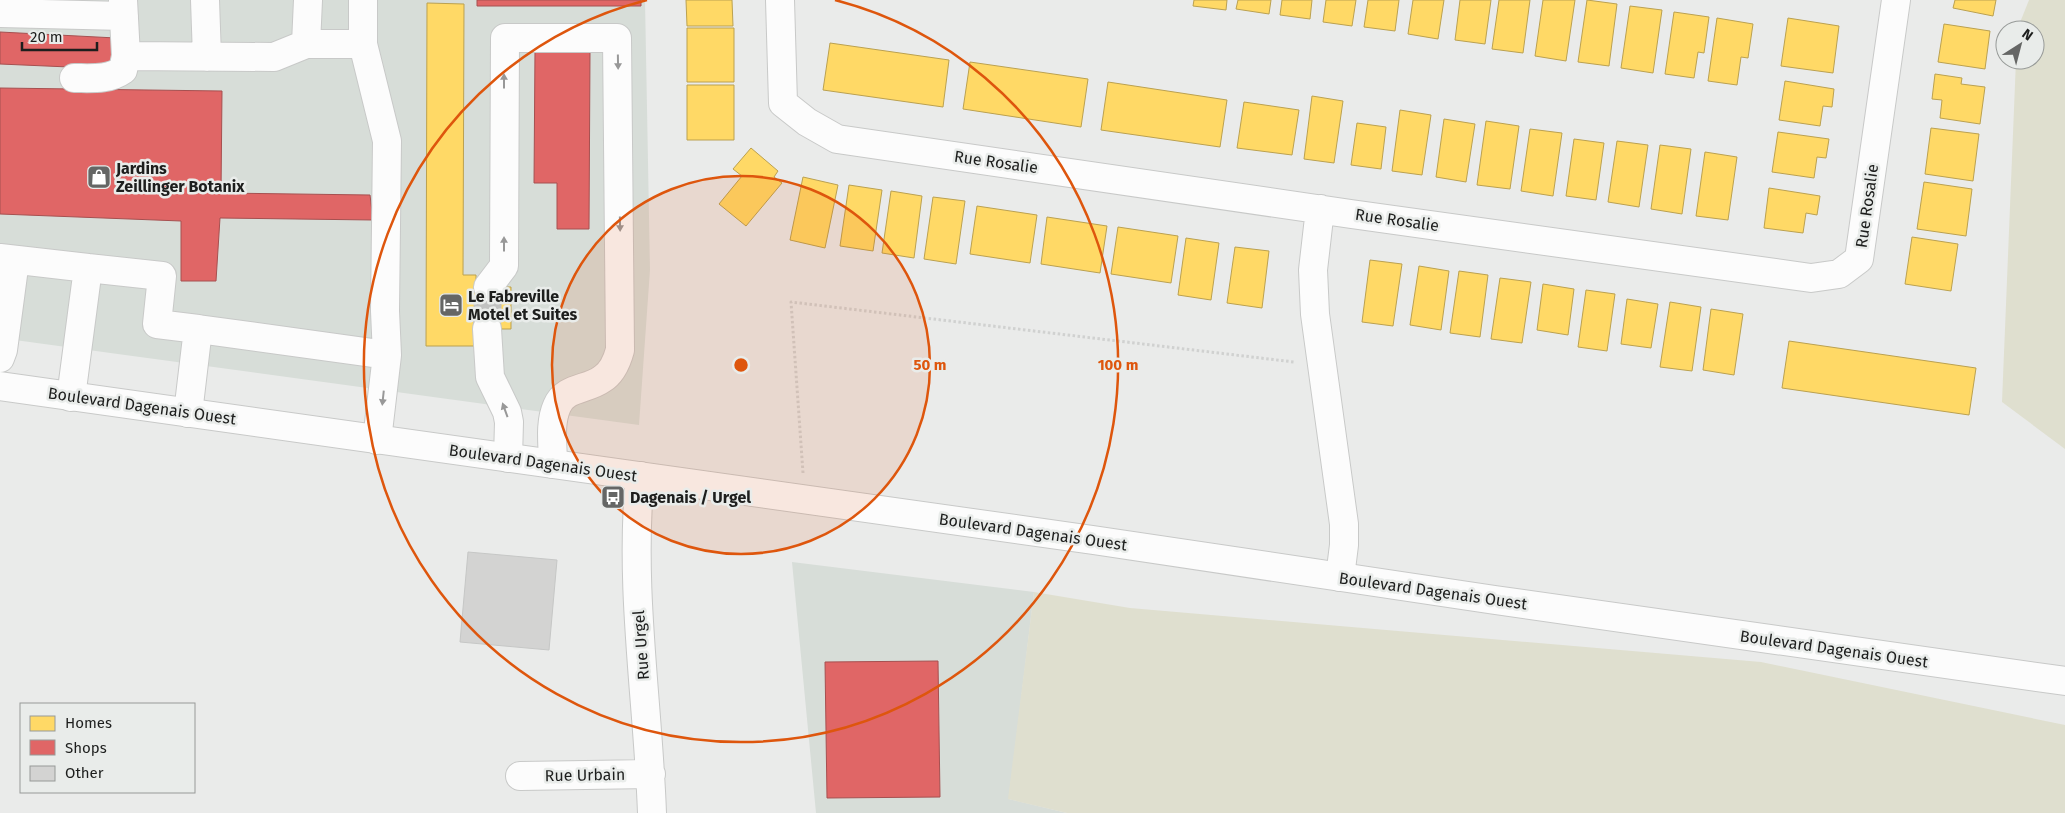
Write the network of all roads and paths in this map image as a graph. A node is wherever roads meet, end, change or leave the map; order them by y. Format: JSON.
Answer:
{"nodes":[{"id":1,"x":205,"y":0,"type":"edge"},
{"id":2,"x":308,"y":0,"type":"edge"},
{"id":3,"x":363,"y":0,"type":"edge"},
{"id":4,"x":780,"y":0,"type":"edge"},
{"id":5,"x":1896,"y":0,"type":"edge"},
{"id":6,"x":124,"y":8,"type":"edge"},
{"id":7,"x":0,"y":13,"type":"edge"},
{"id":8,"x":306,"y":44,"type":"junction"},
{"id":9,"x":363,"y":44,"type":"junction"},
{"id":10,"x":126,"y":56,"type":"junction"},
{"id":11,"x":207,"y":57,"type":"junction"},
{"id":12,"x":74,"y":78,"type":"dead end"},
{"id":13,"x":1320,"y":209,"type":"junction"},
{"id":14,"x":7,"y":259,"type":"edge"},
{"id":15,"x":88,"y":268,"type":"junction"},
{"id":16,"x":488,"y":287,"type":"tunnel mouth"},
{"id":17,"x":198,"y":329,"type":"junction"},
{"id":18,"x":487,"y":329,"type":"tunnel mouth"},
{"id":19,"x":387,"y":355,"type":"junction"},
{"id":20,"x":0,"y":358,"type":"edge"},
{"id":21,"x":1322,"y":365,"type":"junction"},
{"id":22,"x":0,"y":386,"type":"edge"},
{"id":23,"x":72,"y":397,"type":"junction"},
{"id":24,"x":188,"y":413,"type":"junction"},
{"id":25,"x":377,"y":440,"type":"junction"},
{"id":26,"x":508,"y":458,"type":"junction"},
{"id":27,"x":553,"y":464,"type":"junction"},
{"id":28,"x":640,"y":476,"type":"junction"},
{"id":29,"x":802,"y":499,"type":"junction"},
{"id":30,"x":1340,"y":577,"type":"junction"},
{"id":31,"x":2065,"y":681,"type":"edge"},
{"id":32,"x":650,"y":774,"type":"junction"},
{"id":33,"x":520,"y":776,"type":"dead end"},
{"id":34,"x":652,"y":813,"type":"edge"}],
"edges":[{"from":1,"to":11,"type":"street"},
{"from":2,"to":8,"type":"street"},
{"from":3,"to":9,"type":"street"},
{"from":4,"to":13,"type":"street","name":"Rue Rosalie"},
{"from":5,"to":13,"type":"street","name":"Rue Rosalie"},
{"from":6,"to":7,"type":"street"},
{"from":6,"to":10,"type":"street"},
{"from":8,"to":9,"type":"street"},
{"from":8,"to":11,"type":"street"},
{"from":9,"to":19,"type":"street"},
{"from":10,"to":11,"type":"street"},
{"from":10,"to":12,"type":"street"},
{"from":13,"to":21,"type":"street"},
{"from":14,"to":15,"type":"street"},
{"from":14,"to":20,"type":"street"},
{"from":15,"to":17,"type":"street"},
{"from":15,"to":23,"type":"street"},
{"from":16,"to":27,"type":"street","one_way":true},
{"from":17,"to":19,"type":"street"},
{"from":17,"to":24,"type":"street"},
{"from":26,"to":18,"type":"street","one_way":true},
{"from":19,"to":25,"type":"street","one_way":true},
{"from":21,"to":29,"type":"path"},
{"from":21,"to":30,"type":"street"},
{"from":22,"to":23,"type":"street","name":"Boulevard Dagenais Ouest"},
{"from":23,"to":24,"type":"street","name":"Boulevard Dagenais Ouest"},
{"from":24,"to":25,"type":"street","name":"Boulevard Dagenais Ouest"},
{"from":25,"to":26,"type":"street","name":"Boulevard Dagenais Ouest"},
{"from":26,"to":27,"type":"street","name":"Boulevard Dagenais Ouest"},
{"from":27,"to":28,"type":"street","name":"Boulevard Dagenais Ouest"},
{"from":28,"to":29,"type":"street","name":"Boulevard Dagenais Ouest"},
{"from":28,"to":32,"type":"street","name":"Rue Urgel"},
{"from":29,"to":30,"type":"street","name":"Boulevard Dagenais Ouest"},
{"from":30,"to":31,"type":"street","name":"Boulevard Dagenais Ouest"},
{"from":32,"to":33,"type":"street","name":"Rue Urbain"},
{"from":32,"to":34,"type":"street","name":"Rue Urgel"}]}
